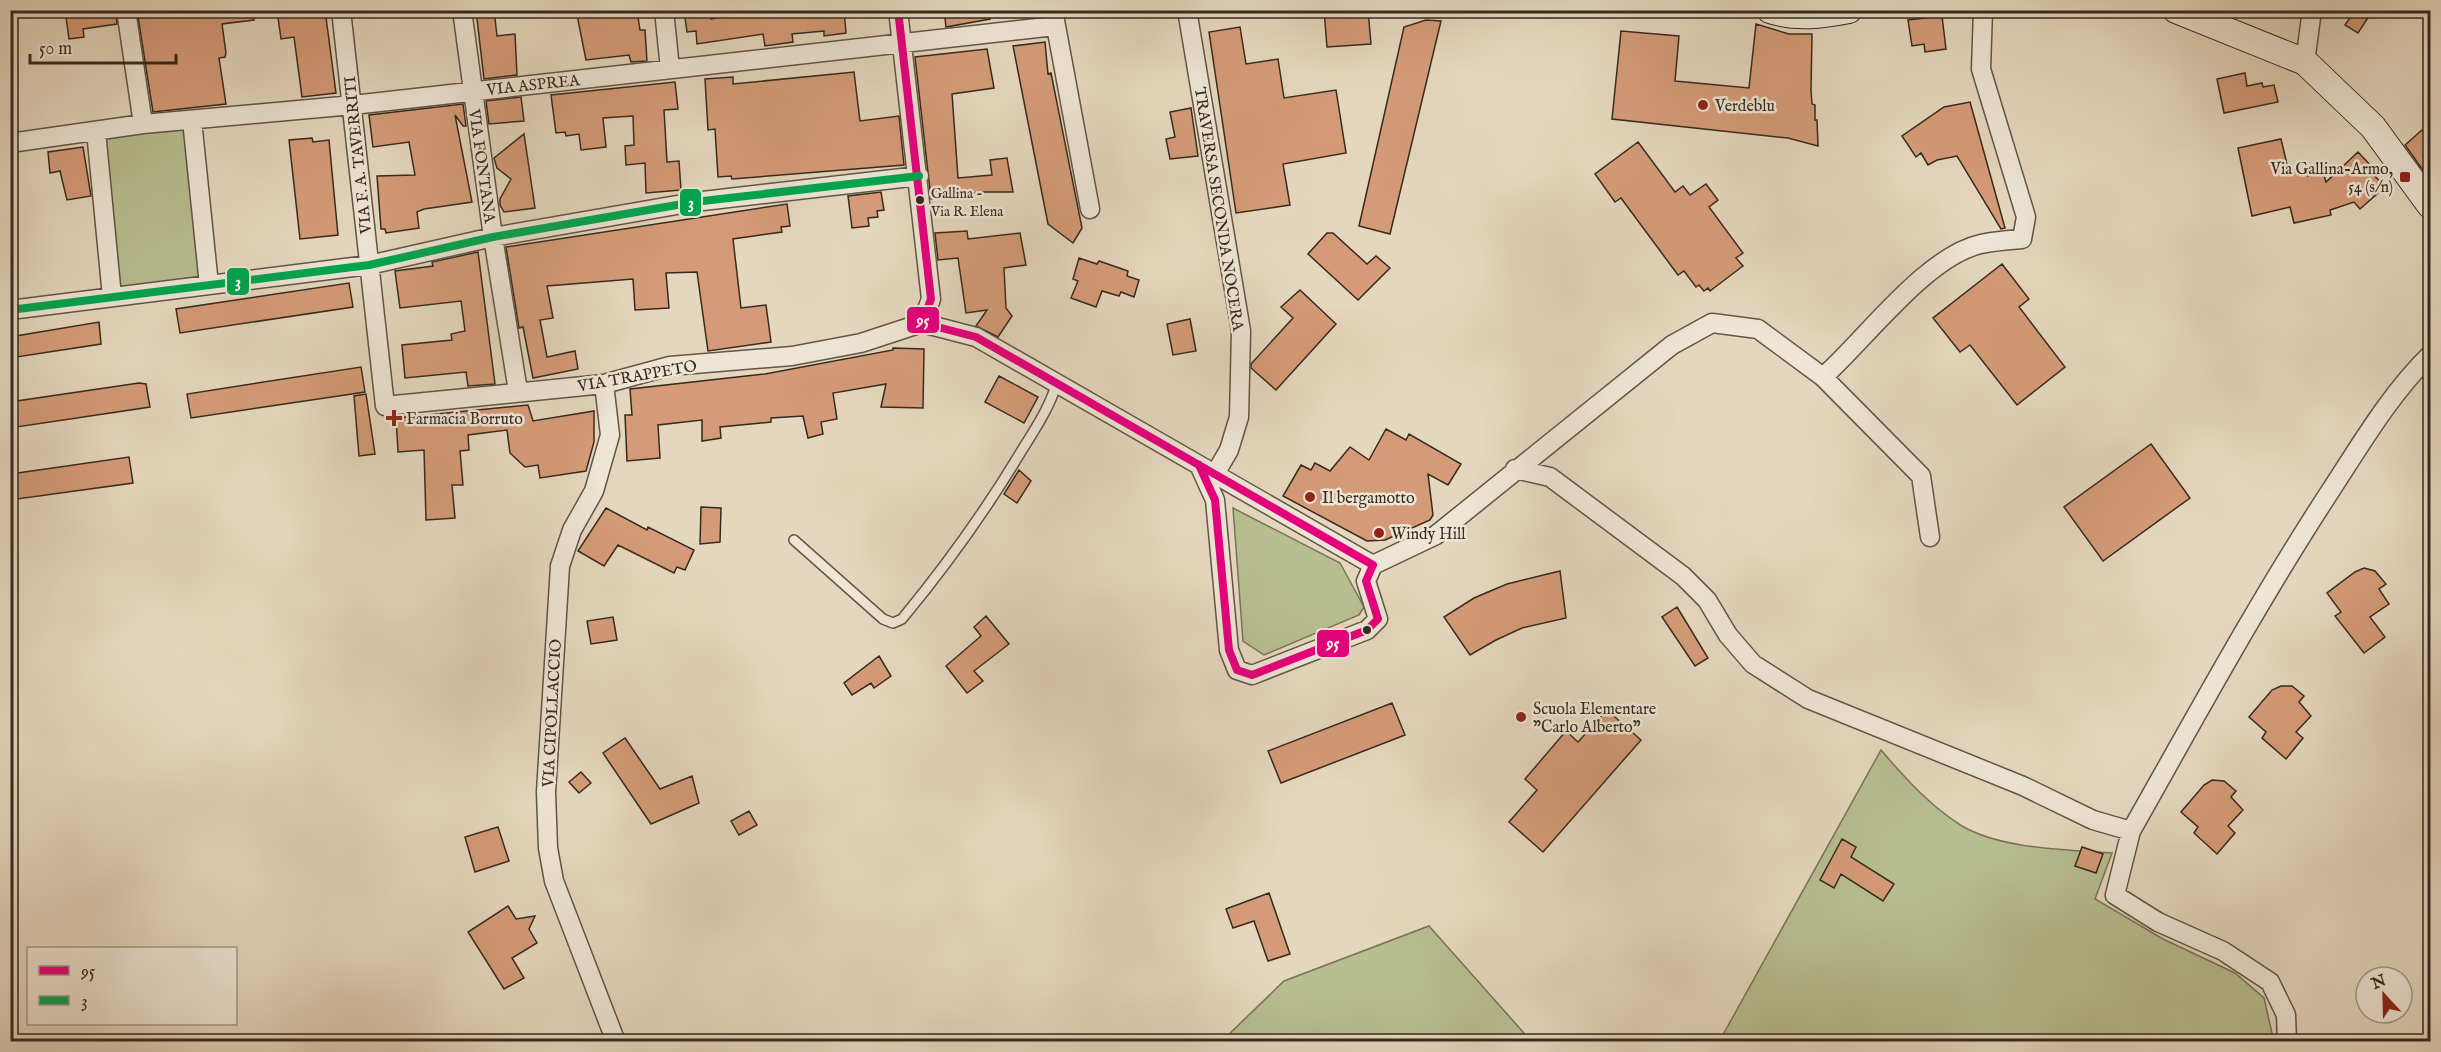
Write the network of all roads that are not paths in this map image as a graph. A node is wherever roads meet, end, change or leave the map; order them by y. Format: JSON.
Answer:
{"nodes":[{"id":1,"x":126,"y":10,"type":"edge"},
{"id":2,"x":341,"y":10,"type":"edge"},
{"id":3,"x":462,"y":10,"type":"edge"},
{"id":4,"x":664,"y":10,"type":"edge"},
{"id":5,"x":898,"y":10,"type":"edge"},
{"id":6,"x":1187,"y":10,"type":"edge"},
{"id":7,"x":1770,"y":10,"type":"edge"},
{"id":8,"x":1850,"y":10,"type":"edge"},
{"id":9,"x":1983,"y":10,"type":"edge"},
{"id":10,"x":2176,"y":10,"type":"edge"},
{"id":11,"x":2312,"y":10,"type":"edge"},
{"id":12,"x":1054,"y":18,"type":"edge"},
{"id":13,"x":903,"y":43,"type":"junction"},
{"id":14,"x":2305,"y":62,"type":"junction"},
{"id":15,"x":670,"y":69,"type":"junction"},
{"id":16,"x":473,"y":90,"type":"junction"},
{"id":17,"x":353,"y":105,"type":"junction"},
{"id":18,"x":192,"y":120,"type":"junction"},
{"id":19,"x":143,"y":124,"type":"junction"},
{"id":20,"x":96,"y":131,"type":"junction"},
{"id":21,"x":10,"y":143,"type":"edge"},
{"id":22,"x":919,"y":176,"type":"junction"},
{"id":23,"x":2430,"y":205,"type":"edge"},
{"id":24,"x":1090,"y":209,"type":"dead end"},
{"id":25,"x":493,"y":237,"type":"junction"},
{"id":26,"x":369,"y":265,"type":"junction"},
{"id":27,"x":209,"y":285,"type":"junction"},
{"id":28,"x":112,"y":297,"type":"junction"},
{"id":29,"x":10,"y":310,"type":"edge"},
{"id":30,"x":922,"y":323,"type":"junction"},
{"id":31,"x":2430,"y":340,"type":"edge"},
{"id":32,"x":2430,"y":355,"type":"edge"},
{"id":33,"x":2417,"y":368,"type":"junction"},
{"id":34,"x":1823,"y":377,"type":"junction"},
{"id":35,"x":1058,"y":381,"type":"junction"},
{"id":36,"x":604,"y":384,"type":"junction"},
{"id":37,"x":518,"y":391,"type":"junction"},
{"id":38,"x":385,"y":406,"type":"joint"},
{"id":39,"x":1199,"y":465,"type":"junction"},
{"id":40,"x":1515,"y":469,"type":"junction"},
{"id":41,"x":1215,"y":474,"type":"junction"},
{"id":42,"x":1930,"y":537,"type":"dead end"},
{"id":43,"x":794,"y":540,"type":"dead end"},
{"id":44,"x":1373,"y":565,"type":"junction"},
{"id":45,"x":2131,"y":831,"type":"junction"},
{"id":46,"x":616,"y":1041,"type":"edge"},
{"id":47,"x":2287,"y":1041,"type":"edge"}],
"edges":[{"from":1,"to":19,"type":"street"},
{"from":2,"to":17,"type":"street","name":"VIA F. A. TAVERRITI"},
{"from":3,"to":16,"type":"street","name":"VIA FONTANA"},
{"from":4,"to":15,"type":"street"},
{"from":5,"to":13,"type":"street"},
{"from":6,"to":41,"type":"street","name":"TRAVERSA SECONDA NOCERA"},
{"from":7,"to":8,"type":"street"},
{"from":9,"to":34,"type":"street"},
{"from":10,"to":14,"type":"street"},
{"from":11,"to":14,"type":"street"},
{"from":12,"to":13,"type":"street","name":"VIA ASPREA"},
{"from":12,"to":24,"type":"street"},
{"from":13,"to":15,"type":"street","name":"VIA ASPREA"},
{"from":13,"to":22,"type":"street"},
{"from":14,"to":23,"type":"street"},
{"from":15,"to":16,"type":"street","name":"VIA ASPREA"},
{"from":16,"to":17,"type":"street","name":"VIA ASPREA"},
{"from":16,"to":25,"type":"street","name":"VIA FONTANA"},
{"from":17,"to":18,"type":"street","name":"VIA ASPREA"},
{"from":17,"to":26,"type":"street","name":"VIA F. A. TAVERRITI"},
{"from":18,"to":19,"type":"street","name":"VIA ASPREA"},
{"from":18,"to":27,"type":"street"},
{"from":19,"to":20,"type":"street","name":"VIA ASPREA"},
{"from":20,"to":21,"type":"street","name":"VIA ASPREA"},
{"from":20,"to":28,"type":"street"},
{"from":22,"to":25,"type":"street"},
{"from":22,"to":30,"type":"street"},
{"from":25,"to":26,"type":"street"},
{"from":25,"to":37,"type":"street","name":"VIA FONTANA"},
{"from":26,"to":27,"type":"street"},
{"from":26,"to":38,"type":"street","name":"VIA F. A. TAVERRITI"},
{"from":27,"to":28,"type":"street"},
{"from":28,"to":29,"type":"street"},
{"from":30,"to":35,"type":"street"},
{"from":30,"to":36,"type":"street","name":"VIA TRAPPETO"},
{"from":31,"to":33,"type":"street"},
{"from":32,"to":33,"type":"street"},
{"from":33,"to":45,"type":"street"},
{"from":34,"to":40,"type":"street"},
{"from":34,"to":42,"type":"street"},
{"from":35,"to":39,"type":"street"},
{"from":35,"to":43,"type":"lane"},
{"from":36,"to":37,"type":"street","name":"VIA TRAPPETO"},
{"from":36,"to":46,"type":"street","name":"VIA CIPOLLACCIO"},
{"from":37,"to":38,"type":"street","name":"VIA TRAPPETO"},
{"from":39,"to":41,"type":"street"},
{"from":39,"to":44,"type":"street"},
{"from":40,"to":44,"type":"street"},
{"from":40,"to":45,"type":"street"},
{"from":41,"to":44,"type":"street"},
{"from":45,"to":47,"type":"street"}]}
